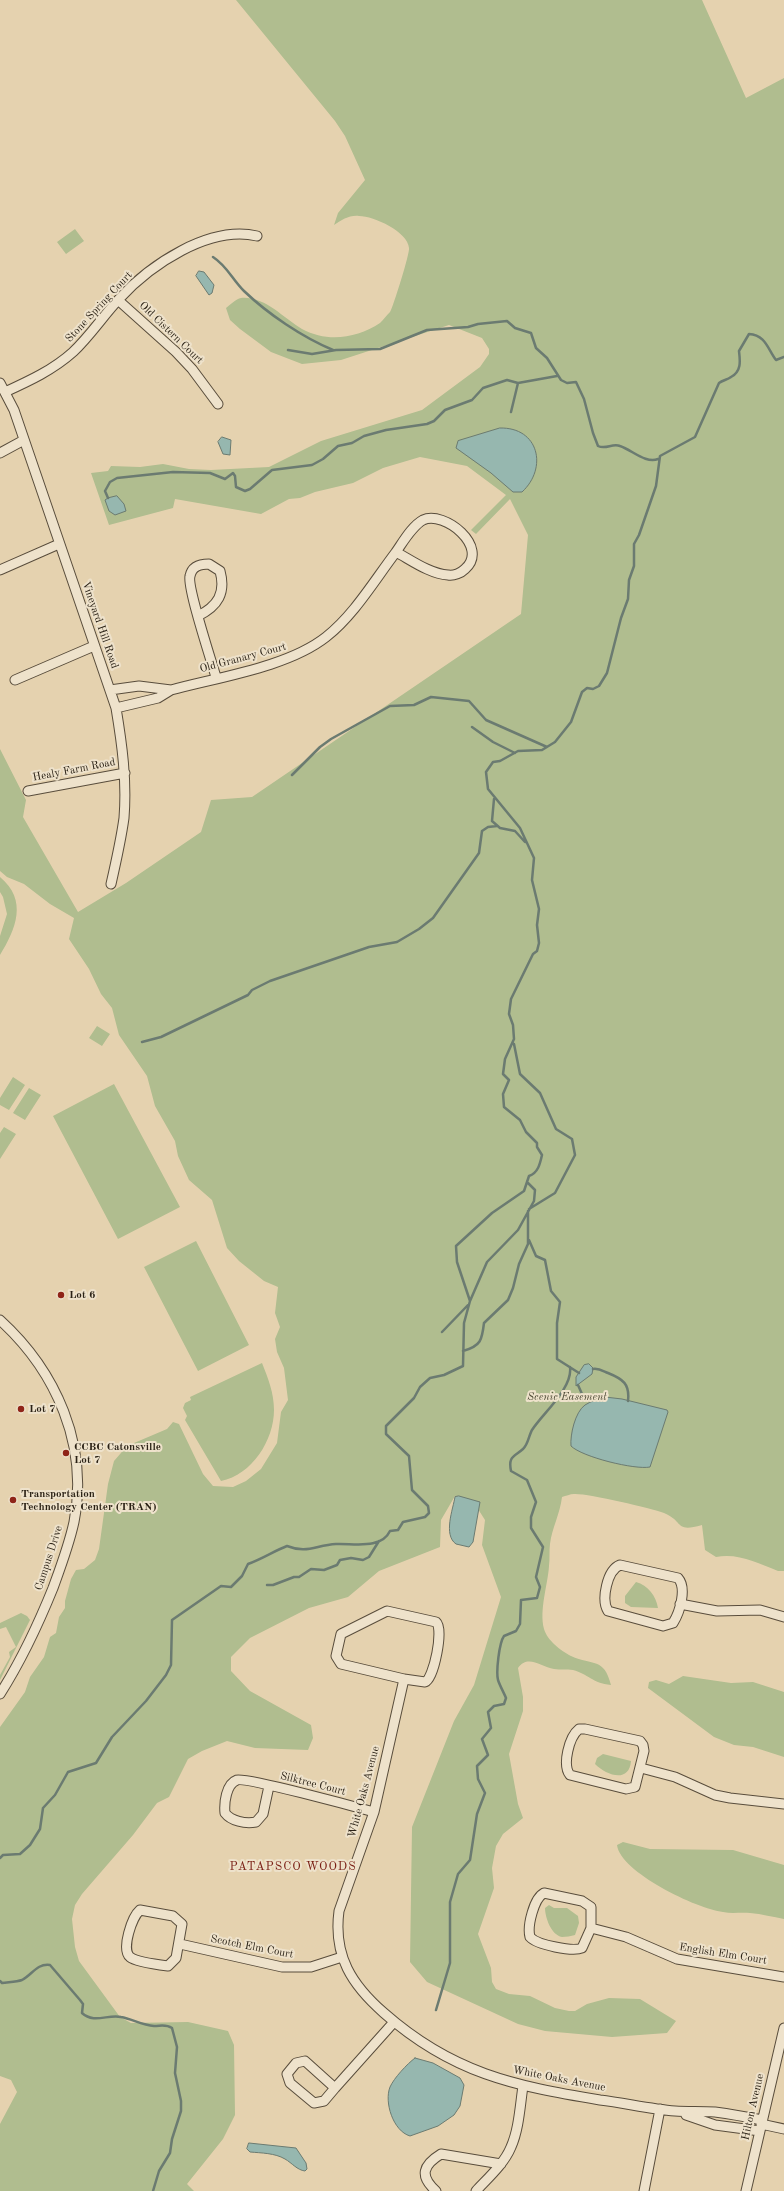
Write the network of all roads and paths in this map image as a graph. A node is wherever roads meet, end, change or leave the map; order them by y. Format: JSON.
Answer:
{"nodes":[{"id":1,"x":257,"y":236,"type":"dead end"},
{"id":2,"x":118,"y":300,"type":"junction"},
{"id":3,"x":0,"y":383,"type":"edge"},
{"id":4,"x":5,"y":392,"type":"junction"},
{"id":5,"x":218,"y":404,"type":"dead end"},
{"id":6,"x":24,"y":440,"type":"junction"},
{"id":7,"x":0,"y":453,"type":"edge"},
{"id":8,"x":59,"y":544,"type":"junction"},
{"id":9,"x":396,"y":552,"type":"junction"},
{"id":10,"x":0,"y":570,"type":"edge"},
{"id":11,"x":198,"y":616,"type":"junction"},
{"id":12,"x":94,"y":646,"type":"junction"},
{"id":13,"x":216,"y":677,"type":"junction"},
{"id":14,"x":15,"y":680,"type":"dead end"},
{"id":15,"x":110,"y":690,"type":"junction"},
{"id":16,"x":171,"y":690,"type":"junction"},
{"id":17,"x":116,"y":708,"type":"junction"},
{"id":18,"x":125,"y":773,"type":"junction"},
{"id":19,"x":28,"y":791,"type":"dead end"},
{"id":20,"x":111,"y":884,"type":"dead end"},
{"id":21,"x":0,"y":1320,"type":"edge"},
{"id":22,"x":680,"y":1604,"type":"junction"},
{"id":23,"x":784,"y":1617,"type":"edge"},
{"id":24,"x":404,"y":1679,"type":"junction"},
{"id":25,"x":0,"y":1694,"type":"edge"},
{"id":26,"x":641,"y":1768,"type":"junction"},
{"id":27,"x":269,"y":1786,"type":"junction"},
{"id":28,"x":784,"y":1804,"type":"edge"},
{"id":29,"x":374,"y":1812,"type":"junction"},
{"id":30,"x":591,"y":1928,"type":"junction"},
{"id":31,"x":180,"y":1944,"type":"junction"},
{"id":32,"x":342,"y":1957,"type":"junction"},
{"id":33,"x":784,"y":1977,"type":"edge"},
{"id":34,"x":394,"y":2022,"type":"junction"},
{"id":35,"x":784,"y":2028,"type":"edge"},
{"id":36,"x":523,"y":2086,"type":"junction"},
{"id":37,"x":335,"y":2088,"type":"junction"},
{"id":38,"x":660,"y":2109,"type":"junction"},
{"id":39,"x":761,"y":2125,"type":"junction"},
{"id":40,"x":784,"y":2129,"type":"edge"},
{"id":41,"x":501,"y":2164,"type":"junction"},
{"id":42,"x":436,"y":2191,"type":"edge"},
{"id":43,"x":476,"y":2191,"type":"edge"},
{"id":44,"x":644,"y":2191,"type":"edge"},
{"id":45,"x":746,"y":2191,"type":"edge"}],
"edges":[{"from":1,"to":2,"type":"street","name":"Stone Spring Court"},
{"from":2,"to":4,"type":"street","name":"Stone Spring Court"},
{"from":2,"to":5,"type":"street","name":"Old Cistern Court"},
{"from":3,"to":4,"type":"street","name":"Vineyard Hill Road"},
{"from":4,"to":6,"type":"street","name":"Vineyard Hill Road"},
{"from":6,"to":7,"type":"street"},
{"from":6,"to":8,"type":"street","name":"Vineyard Hill Road"},
{"from":8,"to":10,"type":"street"},
{"from":8,"to":12,"type":"street","name":"Vineyard Hill Road"},
{"from":9,"to":9,"type":"street","name":"Old Granary Court"},
{"from":9,"to":13,"type":"street","name":"Old Granary Court"},
{"from":11,"to":11,"type":"street"},
{"from":11,"to":13,"type":"street"},
{"from":12,"to":14,"type":"street"},
{"from":12,"to":15,"type":"street","name":"Vineyard Hill Road"},
{"from":13,"to":16,"type":"street","name":"Old Granary Court"},
{"from":15,"to":16,"type":"street","name":"Old Granary Court"},
{"from":15,"to":17,"type":"street","name":"Vineyard Hill Road"},
{"from":16,"to":17,"type":"street","name":"Old Granary Court"},
{"from":17,"to":18,"type":"street","name":"Vineyard Hill Road"},
{"from":18,"to":19,"type":"street","name":"Healy Farm Road"},
{"from":18,"to":20,"type":"street","name":"Vineyard Hill Road"},
{"from":21,"to":25,"type":"street","name":"Campus Drive"},
{"from":22,"to":22,"type":"street"},
{"from":22,"to":23,"type":"street"},
{"from":24,"to":24,"type":"street"},
{"from":24,"to":29,"type":"street","name":"White Oaks Avenue"},
{"from":26,"to":26,"type":"street"},
{"from":26,"to":28,"type":"street"},
{"from":27,"to":27,"type":"street","name":"Silktree Court"},
{"from":27,"to":29,"type":"street","name":"Silktree Court"},
{"from":29,"to":32,"type":"street","name":"White Oaks Avenue"},
{"from":30,"to":30,"type":"street"},
{"from":30,"to":33,"type":"street","name":"English Elm Court"},
{"from":31,"to":31,"type":"street"},
{"from":31,"to":32,"type":"street","name":"Scotch Elm Court"},
{"from":32,"to":34,"type":"street","name":"White Oaks Avenue"},
{"from":34,"to":36,"type":"street","name":"White Oaks Avenue"},
{"from":34,"to":37,"type":"street"},
{"from":35,"to":39,"type":"street","name":"Hilton Avenue"},
{"from":36,"to":38,"type":"street","name":"White Oaks Avenue"},
{"from":36,"to":41,"type":"street"},
{"from":37,"to":37,"type":"street"},
{"from":38,"to":39,"type":"street","name":"White Oaks Avenue"},
{"from":38,"to":44,"type":"street"},
{"from":39,"to":40,"type":"street","name":"White Oaks Avenue"},
{"from":39,"to":45,"type":"street","name":"Hilton Avenue"},
{"from":41,"to":42,"type":"street"},
{"from":41,"to":43,"type":"street"}]}
